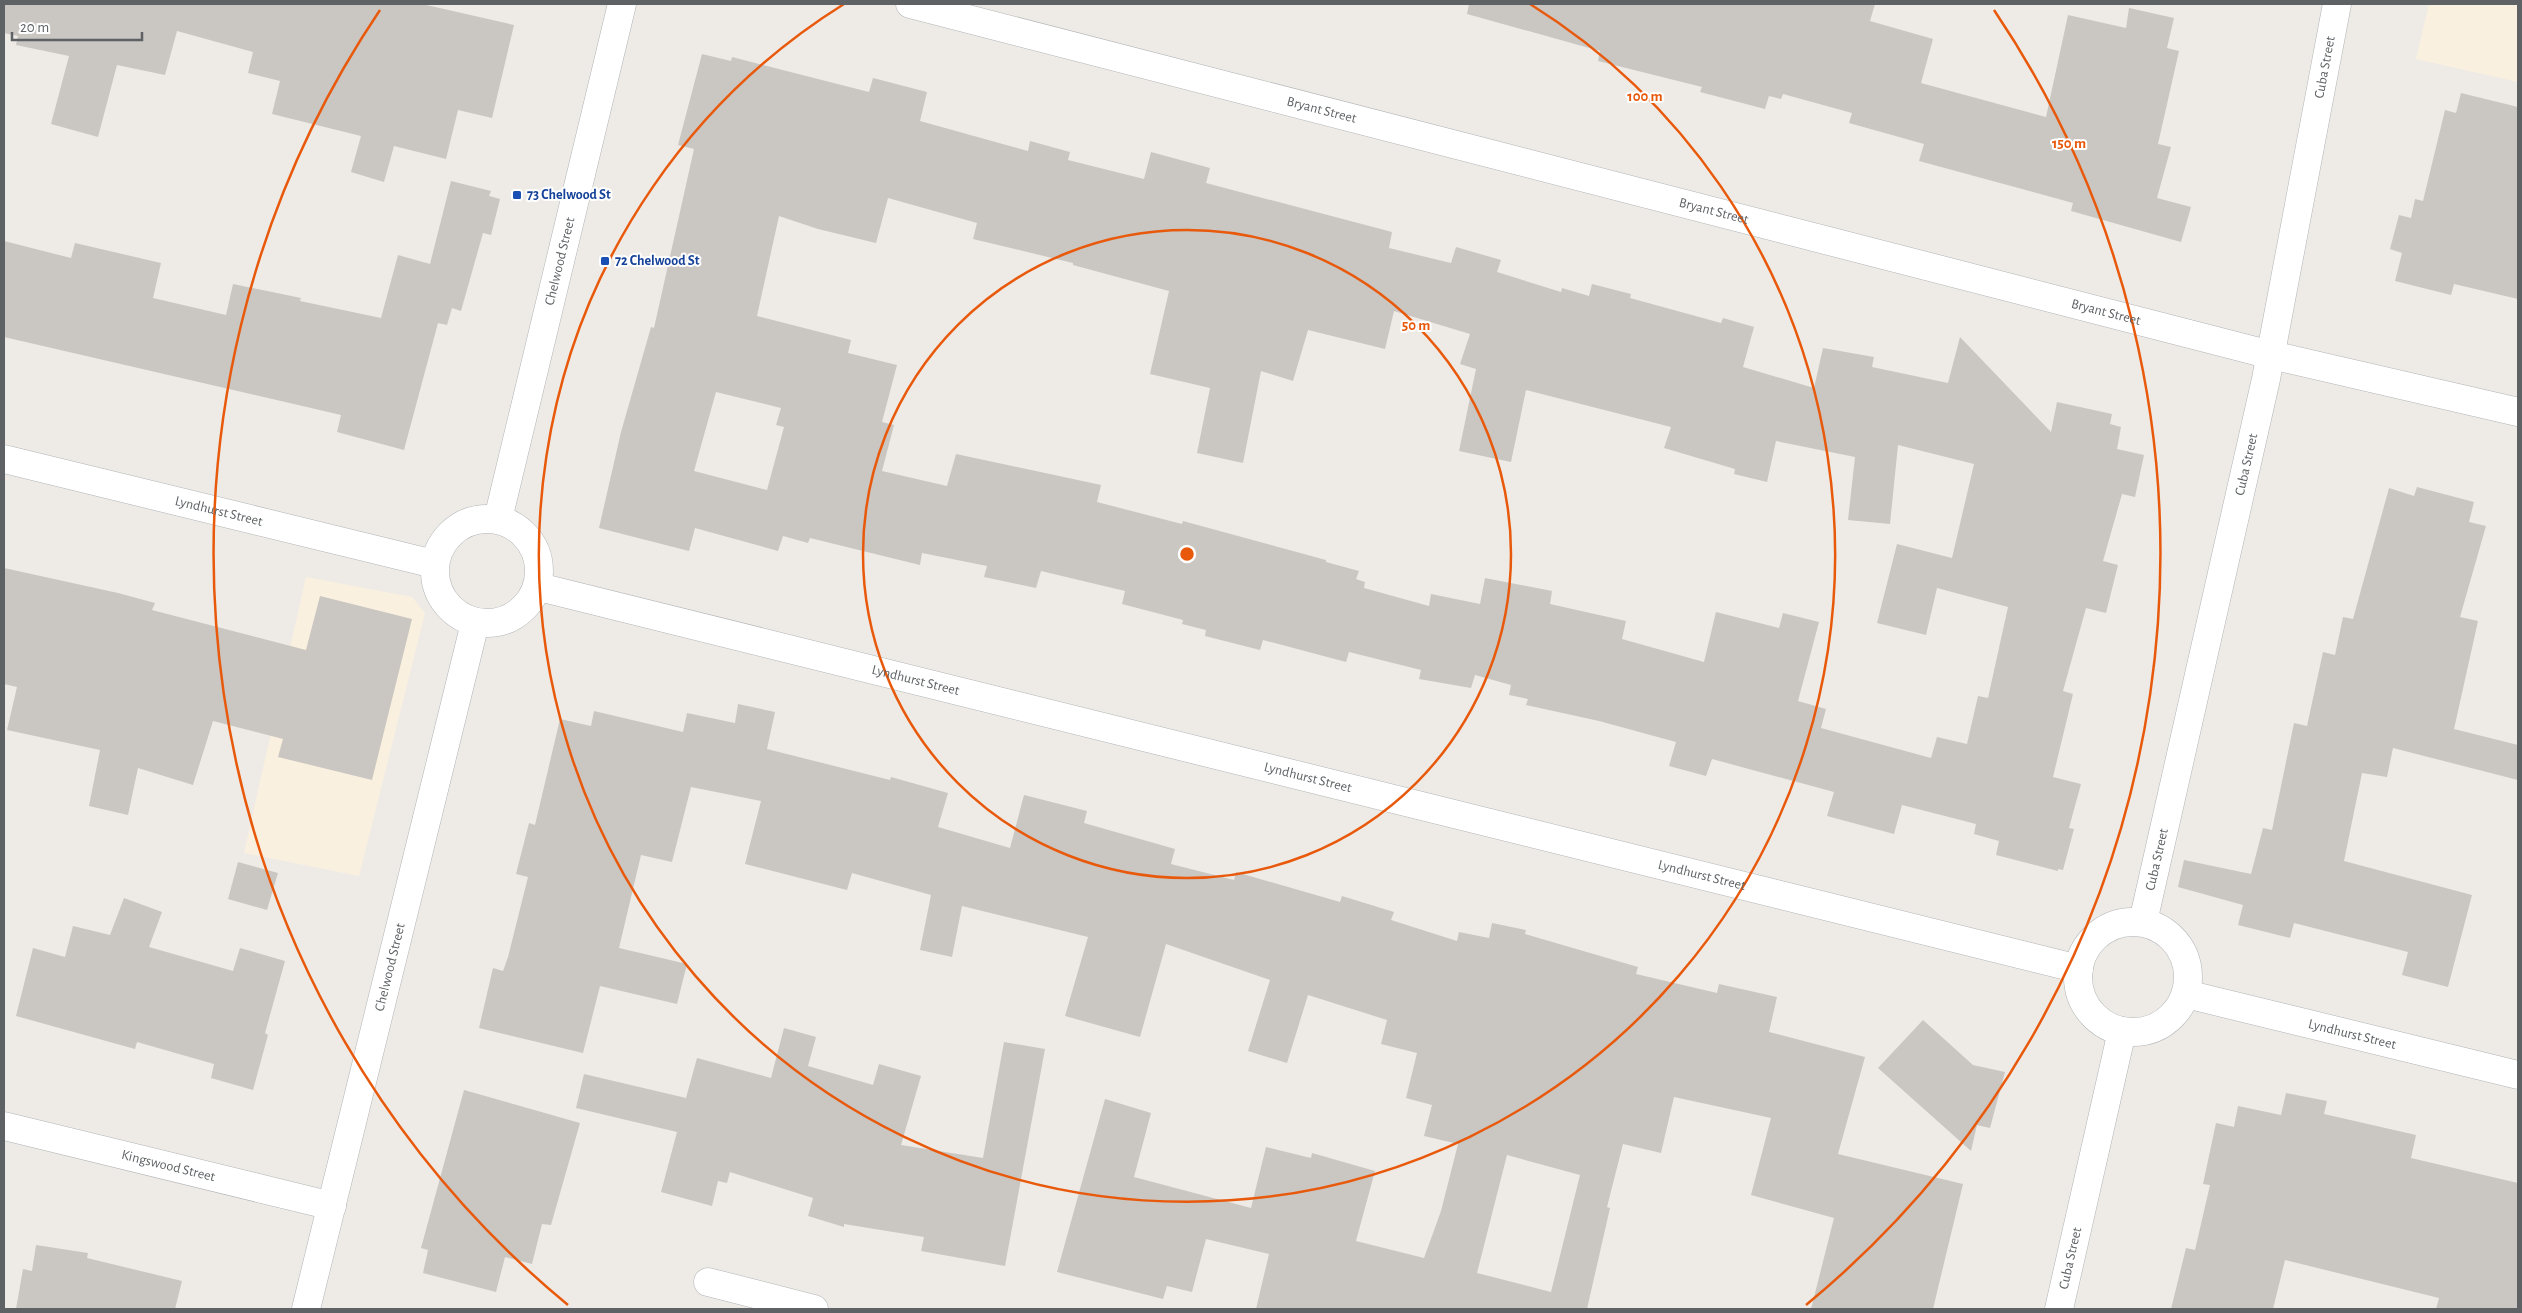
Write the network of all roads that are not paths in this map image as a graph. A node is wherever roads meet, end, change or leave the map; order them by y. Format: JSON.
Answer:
{"nodes":[{"id":1,"x":622,"y":4,"type":"edge"},
{"id":2,"x":910,"y":4,"type":"edge"},
{"id":3,"x":2337,"y":4,"type":"edge"},
{"id":4,"x":2271,"y":355,"type":"junction"},
{"id":5,"x":2518,"y":412,"type":"edge"},
{"id":6,"x":4,"y":458,"type":"edge"},
{"id":7,"x":498,"y":518,"type":"junction"},
{"id":8,"x":434,"y":564,"type":"junction"},
{"id":9,"x":539,"y":587,"type":"junction"},
{"id":10,"x":475,"y":623,"type":"junction"},
{"id":11,"x":2143,"y":922,"type":"junction"},
{"id":12,"x":2079,"y":969,"type":"junction"},
{"id":13,"x":2186,"y":994,"type":"junction"},
{"id":14,"x":2122,"y":1031,"type":"junction"},
{"id":15,"x":2518,"y":1075,"type":"edge"},
{"id":16,"x":4,"y":1126,"type":"edge"},
{"id":17,"x":332,"y":1206,"type":"junction"},
{"id":18,"x":708,"y":1282,"type":"dead end"},
{"id":19,"x":306,"y":1309,"type":"edge"},
{"id":20,"x":814,"y":1309,"type":"edge"},
{"id":21,"x":2058,"y":1309,"type":"edge"}],
"edges":[{"from":1,"to":7,"type":"street","name":"Chelwood Street"},
{"from":2,"to":4,"type":"street","name":"Bryant Street"},
{"from":3,"to":4,"type":"street","name":"Cuba Street"},
{"from":4,"to":5,"type":"street","name":"Bryant Street"},
{"from":4,"to":11,"type":"street","name":"Cuba Street"},
{"from":6,"to":8,"type":"street","name":"Lyndhurst Street"},
{"from":7,"to":8,"type":"street"},
{"from":7,"to":9,"type":"street"},
{"from":8,"to":10,"type":"street"},
{"from":9,"to":10,"type":"street"},
{"from":9,"to":12,"type":"street","name":"Lyndhurst Street"},
{"from":10,"to":17,"type":"street","name":"Chelwood Street"},
{"from":11,"to":12,"type":"street"},
{"from":11,"to":13,"type":"street"},
{"from":12,"to":14,"type":"street"},
{"from":13,"to":14,"type":"street"},
{"from":13,"to":15,"type":"street","name":"Lyndhurst Street"},
{"from":14,"to":21,"type":"street","name":"Cuba Street"},
{"from":16,"to":17,"type":"street","name":"Kingswood Street"},
{"from":17,"to":19,"type":"street","name":"Chelwood Street"},
{"from":18,"to":20,"type":"street"}]}
